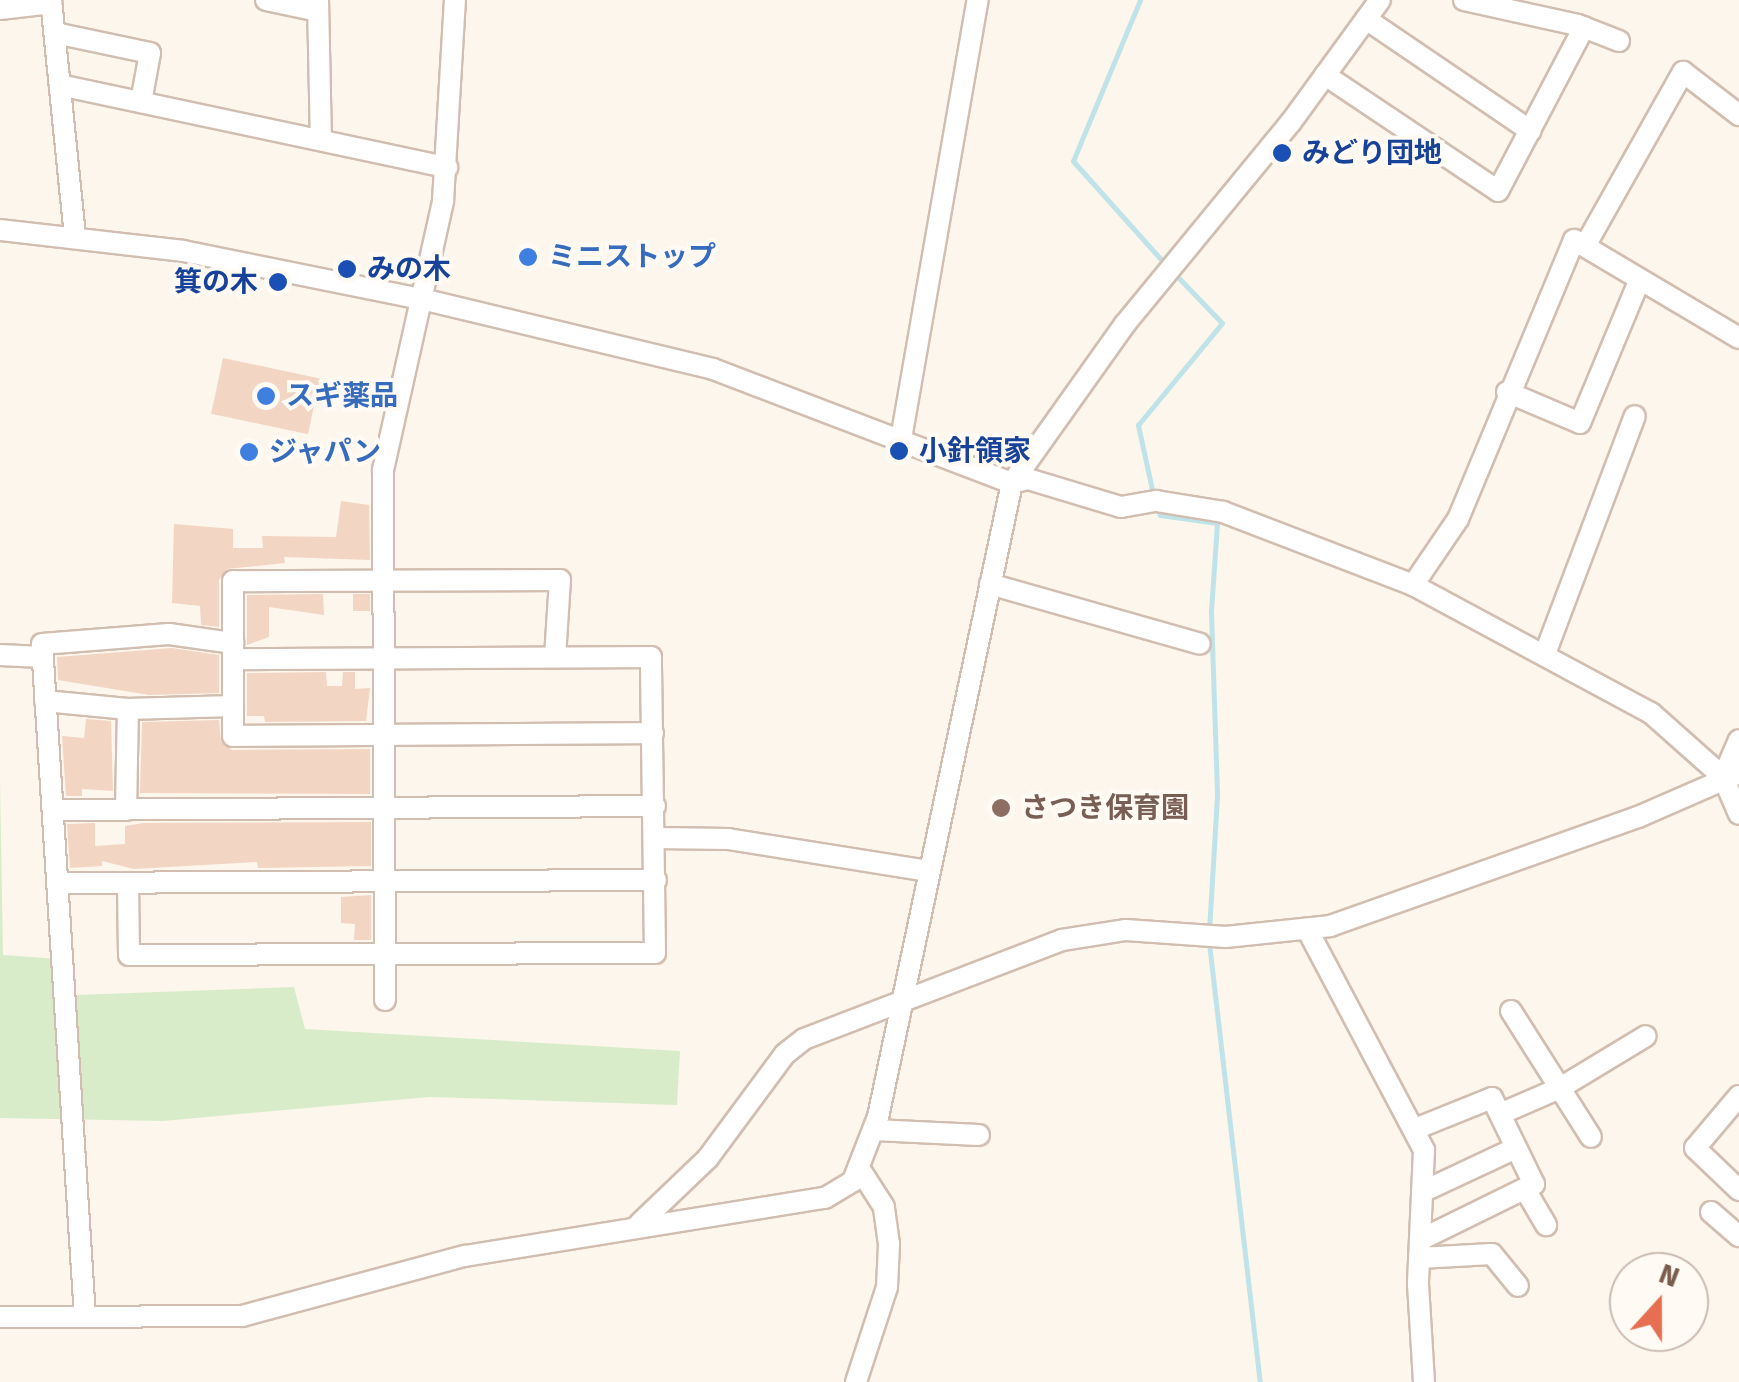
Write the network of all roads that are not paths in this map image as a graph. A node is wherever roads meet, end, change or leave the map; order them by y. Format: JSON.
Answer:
{"nodes":[{"id":1,"x":266,"y":0,"type":"edge"},
{"id":2,"x":455,"y":0,"type":"edge"},
{"id":3,"x":978,"y":0,"type":"edge"},
{"id":4,"x":1464,"y":0,"type":"edge"},
{"id":5,"x":51,"y":2,"type":"edge"},
{"id":6,"x":318,"y":6,"type":"edge"},
{"id":7,"x":1372,"y":6,"type":"edge"},
{"id":8,"x":0,"y":8,"type":"edge"},
{"id":9,"x":1584,"y":27,"type":"junction"},
{"id":10,"x":55,"y":33,"type":"junction"},
{"id":11,"x":1619,"y":41,"type":"dead end"},
{"id":12,"x":1325,"y":76,"type":"junction"},
{"id":13,"x":60,"y":86,"type":"junction"},
{"id":14,"x":140,"y":102,"type":"junction"},
{"id":15,"x":1739,"y":115,"type":"edge"},
{"id":16,"x":1531,"y":131,"type":"junction"},
{"id":17,"x":321,"y":140,"type":"junction"},
{"id":18,"x":447,"y":167,"type":"junction"},
{"id":19,"x":0,"y":230,"type":"edge"},
{"id":20,"x":75,"y":237,"type":"junction"},
{"id":21,"x":1585,"y":246,"type":"junction"},
{"id":22,"x":1639,"y":281,"type":"junction"},
{"id":23,"x":422,"y":299,"type":"junction"},
{"id":24,"x":1739,"y":338,"type":"edge"},
{"id":25,"x":1507,"y":392,"type":"junction"},
{"id":26,"x":1634,"y":416,"type":"dead end"},
{"id":27,"x":901,"y":439,"type":"junction"},
{"id":28,"x":1012,"y":483,"type":"junction"},
{"id":29,"x":386,"y":581,"type":"junction"},
{"id":30,"x":990,"y":584,"type":"junction"},
{"id":31,"x":1413,"y":585,"type":"junction"},
{"id":32,"x":1200,"y":644,"type":"dead end"},
{"id":33,"x":233,"y":651,"type":"junction"},
{"id":34,"x":1546,"y":651,"type":"junction"},
{"id":35,"x":0,"y":656,"type":"edge"},
{"id":36,"x":42,"y":657,"type":"junction"},
{"id":37,"x":554,"y":657,"type":"junction"},
{"id":38,"x":385,"y":658,"type":"junction"},
{"id":39,"x":45,"y":700,"type":"junction"},
{"id":40,"x":233,"y":706,"type":"junction"},
{"id":41,"x":128,"y":709,"type":"junction"},
{"id":42,"x":654,"y":733,"type":"junction"},
{"id":43,"x":386,"y":735,"type":"junction"},
{"id":44,"x":1739,"y":740,"type":"edge"},
{"id":45,"x":1731,"y":775,"type":"edge"},
{"id":46,"x":655,"y":806,"type":"junction"},
{"id":47,"x":386,"y":808,"type":"junction"},
{"id":48,"x":53,"y":810,"type":"junction"},
{"id":49,"x":126,"y":810,"type":"junction"},
{"id":50,"x":1739,"y":814,"type":"edge"},
{"id":51,"x":656,"y":838,"type":"junction"},
{"id":52,"x":927,"y":871,"type":"junction"},
{"id":53,"x":656,"y":880,"type":"junction"},
{"id":54,"x":388,"y":882,"type":"junction"},
{"id":55,"x":58,"y":883,"type":"junction"},
{"id":56,"x":128,"y":883,"type":"junction"},
{"id":57,"x":1308,"y":929,"type":"junction"},
{"id":58,"x":387,"y":953,"type":"junction"},
{"id":59,"x":385,"y":1000,"type":"dead end"},
{"id":60,"x":899,"y":1006,"type":"junction"},
{"id":61,"x":1511,"y":1011,"type":"dead end"},
{"id":62,"x":1646,"y":1036,"type":"dead end"},
{"id":63,"x":1563,"y":1086,"type":"junction"},
{"id":64,"x":1739,"y":1096,"type":"edge"},
{"id":65,"x":1500,"y":1114,"type":"junction"},
{"id":66,"x":1416,"y":1129,"type":"junction"},
{"id":67,"x":874,"y":1130,"type":"junction"},
{"id":68,"x":980,"y":1135,"type":"dead end"},
{"id":69,"x":1590,"y":1137,"type":"dead end"},
{"id":70,"x":1516,"y":1148,"type":"junction"},
{"id":71,"x":861,"y":1171,"type":"junction"},
{"id":72,"x":1525,"y":1189,"type":"junction"},
{"id":73,"x":1739,"y":1190,"type":"edge"},
{"id":74,"x":1422,"y":1192,"type":"junction"},
{"id":75,"x":1711,"y":1212,"type":"dead end"},
{"id":76,"x":1546,"y":1225,"type":"dead end"},
{"id":77,"x":638,"y":1226,"type":"junction"},
{"id":78,"x":1739,"y":1236,"type":"edge"},
{"id":79,"x":1420,"y":1249,"type":"junction"},
{"id":80,"x":1518,"y":1286,"type":"dead end"},
{"id":81,"x":0,"y":1317,"type":"edge"},
{"id":82,"x":85,"y":1317,"type":"junction"},
{"id":83,"x":856,"y":1382,"type":"edge"},
{"id":84,"x":1424,"y":1382,"type":"edge"}],
"edges":[{"from":1,"to":6,"type":"street"},
{"from":2,"to":18,"type":"street"},
{"from":3,"to":27,"type":"street"},
{"from":4,"to":9,"type":"street"},
{"from":5,"to":8,"type":"street"},
{"from":5,"to":10,"type":"street"},
{"from":6,"to":17,"type":"street"},
{"from":7,"to":12,"type":"street"},
{"from":7,"to":16,"type":"street"},
{"from":9,"to":11,"type":"street"},
{"from":9,"to":16,"type":"street"},
{"from":10,"to":13,"type":"street"},
{"from":10,"to":14,"type":"street"},
{"from":12,"to":16,"type":"street"},
{"from":12,"to":28,"type":"street"},
{"from":13,"to":14,"type":"street"},
{"from":13,"to":20,"type":"street"},
{"from":14,"to":17,"type":"street"},
{"from":15,"to":21,"type":"street"},
{"from":17,"to":18,"type":"street"},
{"from":18,"to":23,"type":"street"},
{"from":19,"to":20,"type":"street"},
{"from":20,"to":23,"type":"street"},
{"from":21,"to":22,"type":"street"},
{"from":21,"to":25,"type":"street"},
{"from":22,"to":24,"type":"street"},
{"from":22,"to":25,"type":"street"},
{"from":23,"to":27,"type":"street"},
{"from":23,"to":29,"type":"street"},
{"from":25,"to":31,"type":"street"},
{"from":26,"to":34,"type":"street"},
{"from":27,"to":28,"type":"street"},
{"from":28,"to":30,"type":"street"},
{"from":28,"to":31,"type":"street"},
{"from":29,"to":33,"type":"street"},
{"from":29,"to":37,"type":"street"},
{"from":29,"to":38,"type":"street"},
{"from":30,"to":32,"type":"street"},
{"from":30,"to":52,"type":"street"},
{"from":31,"to":34,"type":"street"},
{"from":33,"to":36,"type":"street"},
{"from":33,"to":38,"type":"street"},
{"from":33,"to":40,"type":"street"},
{"from":34,"to":45,"type":"street"},
{"from":35,"to":36,"type":"street"},
{"from":36,"to":39,"type":"street"},
{"from":37,"to":38,"type":"street"},
{"from":37,"to":42,"type":"street"},
{"from":38,"to":43,"type":"street"},
{"from":39,"to":41,"type":"street"},
{"from":39,"to":48,"type":"street"},
{"from":40,"to":41,"type":"street"},
{"from":40,"to":43,"type":"street"},
{"from":41,"to":49,"type":"street"},
{"from":42,"to":43,"type":"street"},
{"from":42,"to":46,"type":"street"},
{"from":43,"to":47,"type":"street"},
{"from":44,"to":45,"type":"street"},
{"from":45,"to":50,"type":"street"},
{"from":45,"to":57,"type":"street"},
{"from":46,"to":47,"type":"street"},
{"from":46,"to":51,"type":"street"},
{"from":47,"to":49,"type":"street"},
{"from":47,"to":54,"type":"street"},
{"from":48,"to":49,"type":"street"},
{"from":48,"to":55,"type":"street"},
{"from":51,"to":52,"type":"street"},
{"from":51,"to":53,"type":"street"},
{"from":52,"to":60,"type":"street"},
{"from":53,"to":54,"type":"street"},
{"from":53,"to":58,"type":"street"},
{"from":54,"to":56,"type":"street"},
{"from":54,"to":58,"type":"street"},
{"from":55,"to":56,"type":"street"},
{"from":55,"to":82,"type":"street"},
{"from":56,"to":58,"type":"street"},
{"from":57,"to":60,"type":"street"},
{"from":57,"to":66,"type":"street"},
{"from":58,"to":59,"type":"street"},
{"from":60,"to":67,"type":"street"},
{"from":60,"to":77,"type":"street"},
{"from":61,"to":63,"type":"street"},
{"from":62,"to":63,"type":"street"},
{"from":63,"to":65,"type":"street"},
{"from":63,"to":69,"type":"street"},
{"from":64,"to":73,"type":"street"},
{"from":65,"to":66,"type":"street"},
{"from":65,"to":70,"type":"street"},
{"from":66,"to":74,"type":"street"},
{"from":67,"to":68,"type":"street"},
{"from":67,"to":71,"type":"street"},
{"from":70,"to":72,"type":"street"},
{"from":70,"to":74,"type":"street"},
{"from":71,"to":77,"type":"street"},
{"from":71,"to":83,"type":"street"},
{"from":72,"to":76,"type":"street"},
{"from":72,"to":79,"type":"street"},
{"from":74,"to":79,"type":"street"},
{"from":75,"to":78,"type":"street"},
{"from":77,"to":82,"type":"street"},
{"from":79,"to":80,"type":"street"},
{"from":79,"to":84,"type":"street"},
{"from":81,"to":82,"type":"street"}]}
